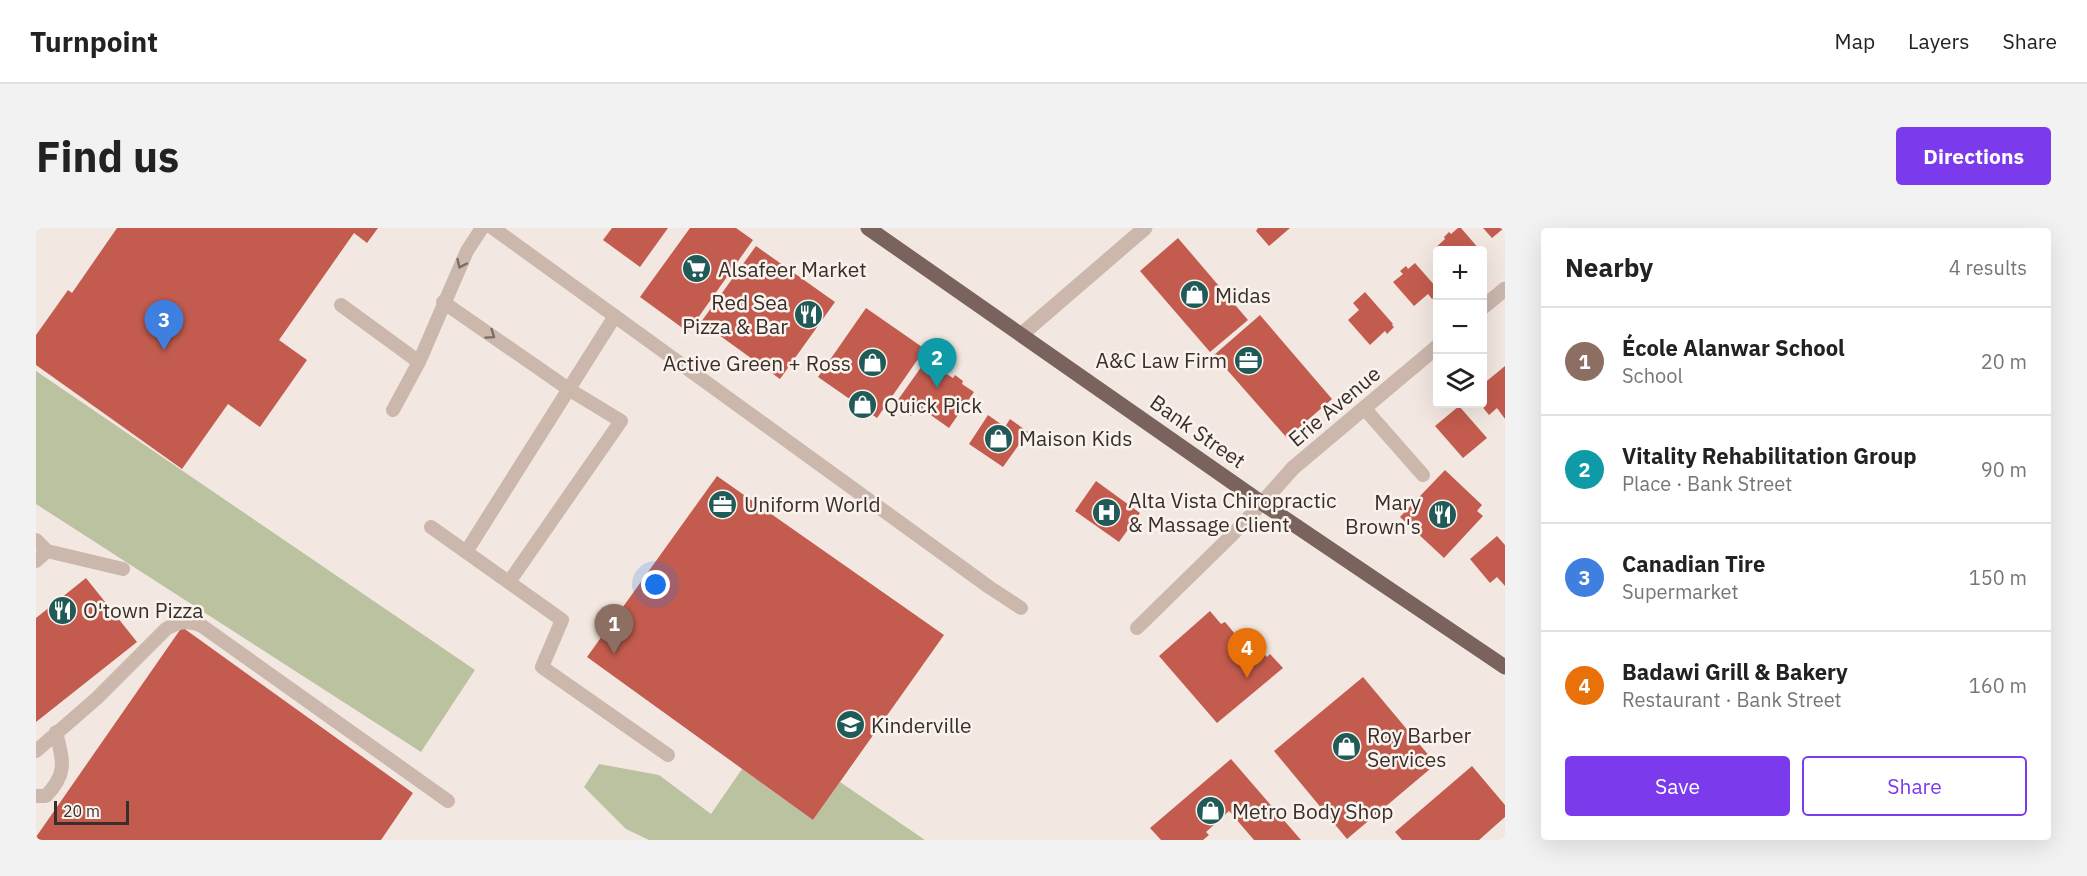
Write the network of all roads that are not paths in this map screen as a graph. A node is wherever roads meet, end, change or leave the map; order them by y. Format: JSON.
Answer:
{"nodes":[{"id":1,"x":482,"y":228,"type":"edge"},
{"id":2,"x":493,"y":228,"type":"edge"},
{"id":3,"x":868,"y":228,"type":"edge"},
{"id":4,"x":1144,"y":228,"type":"edge"},
{"id":5,"x":1505,"y":289,"type":"edge"},
{"id":6,"x":443,"y":302,"type":"junction"},
{"id":7,"x":1487,"y":304,"type":"edge"},
{"id":8,"x":341,"y":305,"type":"dead end"},
{"id":9,"x":615,"y":316,"type":"junction"},
{"id":10,"x":1022,"y":334,"type":"junction"},
{"id":11,"x":1433,"y":349,"type":"edge"},
{"id":12,"x":419,"y":362,"type":"junction"},
{"id":13,"x":570,"y":390,"type":"junction"},
{"id":14,"x":1364,"y":408,"type":"junction"},
{"id":15,"x":393,"y":410,"type":"dead end"},
{"id":16,"x":1423,"y":475,"type":"dead end"},
{"id":17,"x":1263,"y":502,"type":"junction"},
{"id":18,"x":432,"y":527,"type":"dead end"},
{"id":19,"x":36,"y":540,"type":"edge"},
{"id":20,"x":47,"y":551,"type":"junction"},
{"id":21,"x":466,"y":552,"type":"junction"},
{"id":22,"x":36,"y":561,"type":"edge"},
{"id":23,"x":123,"y":569,"type":"dead end"},
{"id":24,"x":509,"y":582,"type":"junction"},
{"id":25,"x":1021,"y":608,"type":"dead end"},
{"id":26,"x":1137,"y":628,"type":"dead end"},
{"id":27,"x":1505,"y":667,"type":"edge"},
{"id":28,"x":56,"y":732,"type":"junction"},
{"id":29,"x":36,"y":751,"type":"edge"},
{"id":30,"x":668,"y":755,"type":"dead end"},
{"id":31,"x":36,"y":796,"type":"edge"},
{"id":32,"x":448,"y":801,"type":"dead end"}],
"edges":[{"from":1,"to":6,"type":"lane","one_way":true},
{"from":2,"to":9,"type":"lane"},
{"from":3,"to":10,"type":"main road","name":"Bank Street"},
{"from":4,"to":10,"type":"street"},
{"from":5,"to":7,"type":"street"},
{"from":6,"to":12,"type":"lane"},
{"from":6,"to":13,"type":"lane","one_way":true},
{"from":8,"to":12,"type":"lane"},
{"from":9,"to":13,"type":"lane"},
{"from":9,"to":25,"type":"lane"},
{"from":10,"to":17,"type":"main road","name":"Bank Street"},
{"from":11,"to":14,"type":"street","name":"Erie Avenue"},
{"from":12,"to":15,"type":"lane"},
{"from":13,"to":21,"type":"lane"},
{"from":13,"to":24,"type":"lane"},
{"from":14,"to":16,"type":"lane"},
{"from":14,"to":17,"type":"street","name":"Erie Avenue"},
{"from":17,"to":26,"type":"lane"},
{"from":17,"to":27,"type":"main road","name":"Bank Street"},
{"from":18,"to":21,"type":"lane"},
{"from":19,"to":20,"type":"lane"},
{"from":20,"to":22,"type":"lane"},
{"from":20,"to":23,"type":"lane"},
{"from":21,"to":24,"type":"lane"},
{"from":24,"to":30,"type":"lane"},
{"from":28,"to":29,"type":"lane"},
{"from":28,"to":31,"type":"lane"},
{"from":28,"to":32,"type":"lane"}]}
